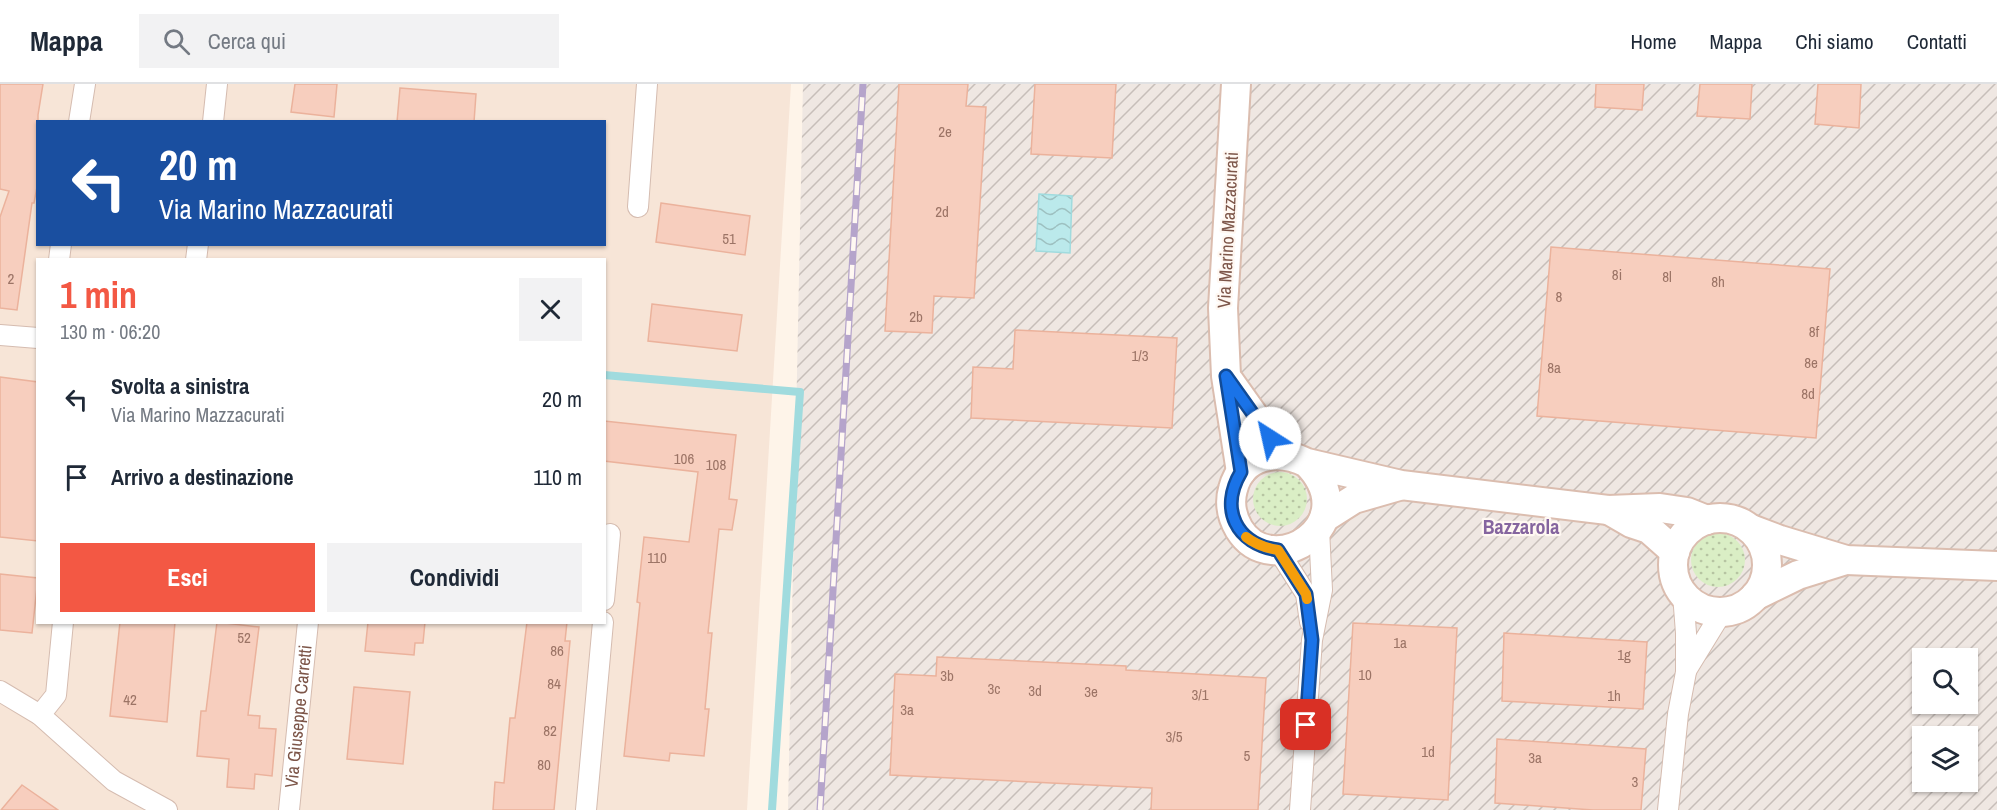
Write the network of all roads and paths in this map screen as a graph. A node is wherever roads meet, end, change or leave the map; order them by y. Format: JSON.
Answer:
{"nodes":[{"id":1,"x":85,"y":84,"type":"edge"},
{"id":2,"x":217,"y":84,"type":"edge"},
{"id":3,"x":647,"y":84,"type":"edge"},
{"id":4,"x":1236,"y":84,"type":"edge"},
{"id":5,"x":79,"y":120,"type":"edge"},
{"id":6,"x":213,"y":120,"type":"edge"},
{"id":7,"x":638,"y":207,"type":"dead end"},
{"id":8,"x":0,"y":335,"type":"edge"},
{"id":9,"x":36,"y":338,"type":"edge"},
{"id":10,"x":1226,"y":376,"type":"junction"},
{"id":11,"x":1281,"y":454,"type":"junction"},
{"id":12,"x":1307,"y":463,"type":"junction"},
{"id":13,"x":1241,"y":472,"type":"junction"},
{"id":14,"x":1401,"y":485,"type":"junction"},
{"id":15,"x":1608,"y":510,"type":"junction"},
{"id":16,"x":1707,"y":520,"type":"junction"},
{"id":17,"x":1322,"y":524,"type":"junction"},
{"id":18,"x":1751,"y":529,"type":"junction"},
{"id":19,"x":610,"y":534,"type":"dead end"},
{"id":20,"x":1278,"y":550,"type":"junction"},
{"id":21,"x":1675,"y":552,"type":"junction"},
{"id":22,"x":1846,"y":560,"type":"junction"},
{"id":23,"x":1997,"y":566,"type":"edge"},
{"id":24,"x":606,"y":578,"type":"edge"},
{"id":25,"x":1683,"y":594,"type":"junction"},
{"id":26,"x":1755,"y":596,"type":"junction"},
{"id":27,"x":1722,"y":612,"type":"junction"},
{"id":28,"x":63,"y":624,"type":"edge"},
{"id":29,"x":308,"y":624,"type":"edge"},
{"id":30,"x":603,"y":624,"type":"edge"},
{"id":31,"x":1312,"y":640,"type":"junction"},
{"id":32,"x":1686,"y":672,"type":"junction"},
{"id":33,"x":0,"y":691,"type":"edge"},
{"id":34,"x":40,"y":715,"type":"junction"},
{"id":35,"x":167,"y":810,"type":"edge"},
{"id":36,"x":290,"y":810,"type":"edge"},
{"id":37,"x":586,"y":810,"type":"edge"},
{"id":38,"x":1300,"y":810,"type":"edge"},
{"id":39,"x":1668,"y":810,"type":"edge"}],
"edges":[{"from":1,"to":5,"type":"street"},
{"from":2,"to":6,"type":"street"},
{"from":3,"to":7,"type":"street"},
{"from":4,"to":10,"type":"street","name":"Via Marino Mazzacurati"},
{"from":8,"to":9,"type":"street"},
{"from":10,"to":11,"type":"street"},
{"from":10,"to":13,"type":"street","name":"Via Marino Mazzacurati"},
{"from":11,"to":12,"type":"street"},
{"from":11,"to":13,"type":"street"},
{"from":12,"to":14,"type":"street"},
{"from":12,"to":17,"type":"street"},
{"from":13,"to":20,"type":"street","name":"Via Marino Mazzacurati"},
{"from":14,"to":15,"type":"street"},
{"from":14,"to":17,"type":"street"},
{"from":15,"to":16,"type":"street"},
{"from":15,"to":21,"type":"street"},
{"from":16,"to":18,"type":"street"},
{"from":16,"to":21,"type":"street"},
{"from":17,"to":20,"type":"street"},
{"from":17,"to":31,"type":"street"},
{"from":18,"to":22,"type":"street"},
{"from":18,"to":26,"type":"street"},
{"from":19,"to":24,"type":"street"},
{"from":20,"to":31,"type":"street"},
{"from":21,"to":25,"type":"street"},
{"from":22,"to":23,"type":"street"},
{"from":22,"to":26,"type":"street"},
{"from":25,"to":27,"type":"street"},
{"from":25,"to":32,"type":"street"},
{"from":26,"to":27,"type":"street"},
{"from":27,"to":32,"type":"street"},
{"from":28,"to":34,"type":"street"},
{"from":29,"to":36,"type":"street","name":"Via Giuseppe Carretti"},
{"from":30,"to":37,"type":"street"},
{"from":31,"to":38,"type":"street"},
{"from":32,"to":39,"type":"street"},
{"from":33,"to":34,"type":"street"},
{"from":34,"to":35,"type":"street"}]}
